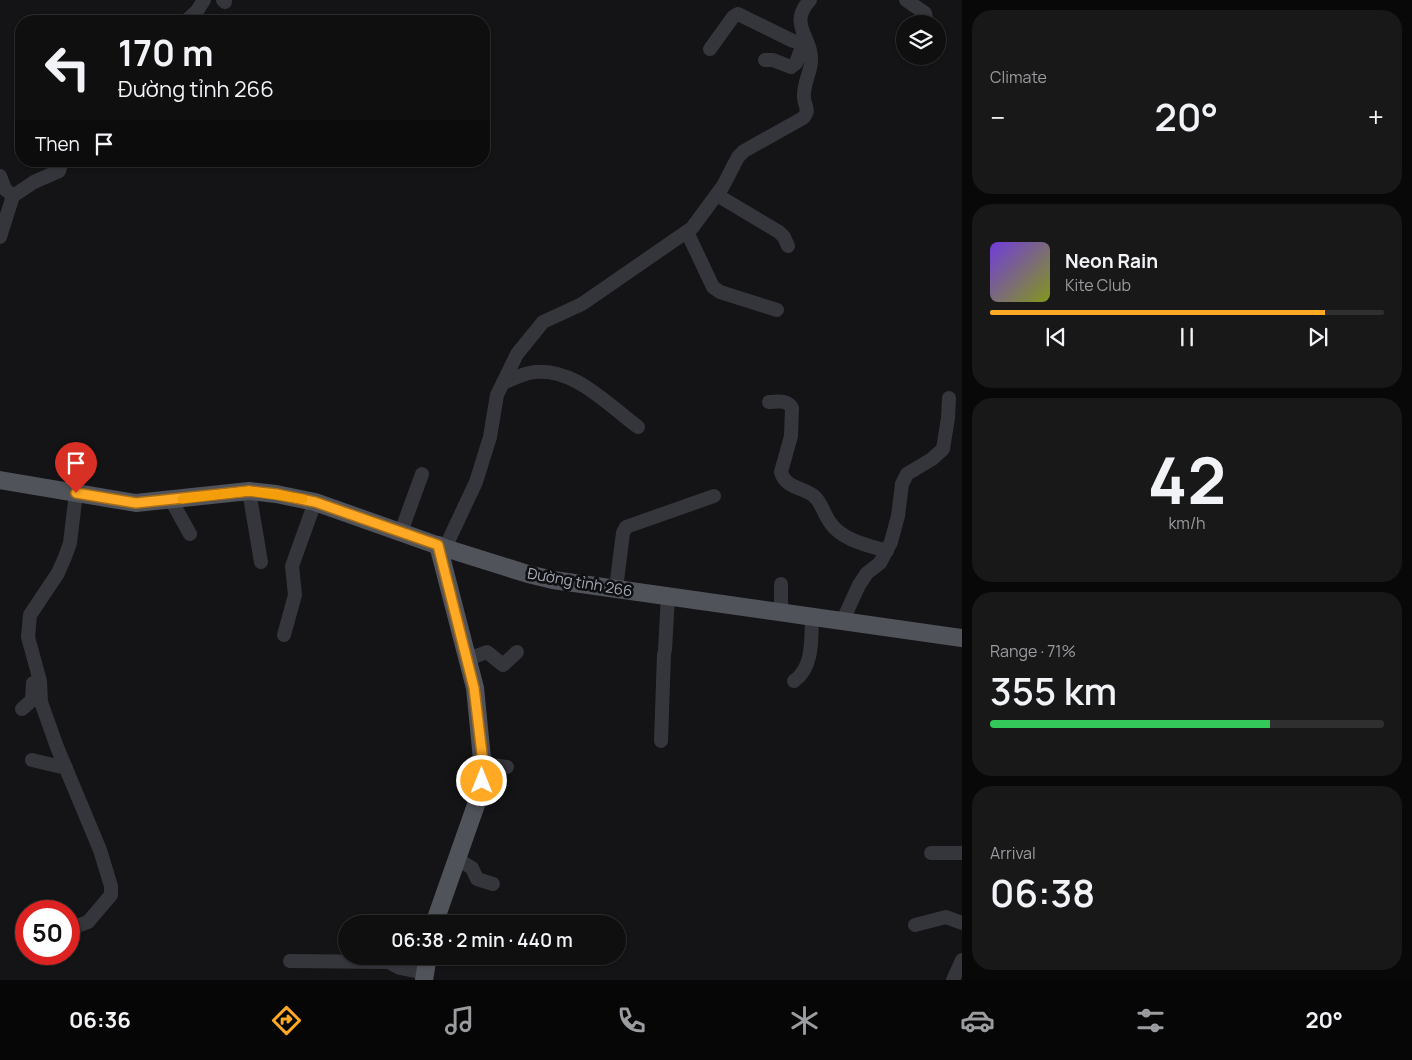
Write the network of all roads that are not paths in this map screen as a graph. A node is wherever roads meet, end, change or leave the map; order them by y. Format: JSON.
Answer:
{"nodes":[{"id":1,"x":204,"y":0,"type":"edge"},
{"id":2,"x":810,"y":0,"type":"edge"},
{"id":3,"x":906,"y":0,"type":"edge"},
{"id":4,"x":193,"y":15,"type":"edge"},
{"id":5,"x":925,"y":15,"type":"edge"},
{"id":6,"x":805,"y":44,"type":"junction"},
{"id":7,"x":710,"y":48,"type":"dead end"},
{"id":8,"x":765,"y":60,"type":"dead end"},
{"id":9,"x":60,"y":167,"type":"edge"},
{"id":10,"x":0,"y":176,"type":"edge"},
{"id":11,"x":717,"y":195,"type":"junction"},
{"id":12,"x":13,"y":196,"type":"junction"},
{"id":13,"x":687,"y":232,"type":"junction"},
{"id":14,"x":0,"y":237,"type":"edge"},
{"id":15,"x":788,"y":246,"type":"dead end"},
{"id":16,"x":777,"y":310,"type":"dead end"},
{"id":17,"x":503,"y":382,"type":"junction"},
{"id":18,"x":949,"y":398,"type":"dead end"},
{"id":19,"x":769,"y":402,"type":"dead end"},
{"id":20,"x":638,"y":427,"type":"dead end"},
{"id":21,"x":422,"y":474,"type":"dead end"},
{"id":22,"x":0,"y":480,"type":"edge"},
{"id":23,"x":249,"y":491,"type":"junction"},
{"id":24,"x":76,"y":493,"type":"junction"},
{"id":25,"x":714,"y":496,"type":"dead end"},
{"id":26,"x":172,"y":500,"type":"junction"},
{"id":27,"x":315,"y":502,"type":"junction"},
{"id":28,"x":400,"y":532,"type":"junction"},
{"id":29,"x":190,"y":534,"type":"dead end"},
{"id":30,"x":442,"y":546,"type":"junction"},
{"id":31,"x":887,"y":551,"type":"junction"},
{"id":32,"x":261,"y":562,"type":"dead end"},
{"id":33,"x":781,"y":584,"type":"dead end"},
{"id":34,"x":616,"y":588,"type":"junction"},
{"id":35,"x":668,"y":595,"type":"junction"},
{"id":36,"x":781,"y":612,"type":"junction"},
{"id":37,"x":812,"y":616,"type":"junction"},
{"id":38,"x":843,"y":620,"type":"junction"},
{"id":39,"x":284,"y":635,"type":"dead end"},
{"id":40,"x":962,"y":638,"type":"edge"},
{"id":41,"x":517,"y":652,"type":"dead end"},
{"id":42,"x":468,"y":659,"type":"junction"},
{"id":43,"x":38,"y":674,"type":"junction"},
{"id":44,"x":794,"y":681,"type":"dead end"},
{"id":45,"x":22,"y":709,"type":"dead end"},
{"id":46,"x":661,"y":741,"type":"dead end"},
{"id":47,"x":32,"y":760,"type":"dead end"},
{"id":48,"x":483,"y":764,"type":"junction"},
{"id":49,"x":507,"y":767,"type":"dead end"},
{"id":50,"x":66,"y":768,"type":"junction"},
{"id":51,"x":930,"y":853,"type":"dead end"},
{"id":52,"x":962,"y":853,"type":"edge"},
{"id":53,"x":457,"y":860,"type":"junction"},
{"id":54,"x":493,"y":884,"type":"dead end"},
{"id":55,"x":437,"y":915,"type":"edge"},
{"id":56,"x":962,"y":923,"type":"edge"},
{"id":57,"x":80,"y":925,"type":"edge"},
{"id":58,"x":914,"y":925,"type":"dead end"},
{"id":59,"x":962,"y":960,"type":"edge"},
{"id":60,"x":290,"y":961,"type":"dead end"},
{"id":61,"x":426,"y":970,"type":"edge"},
{"id":62,"x":953,"y":980,"type":"edge"}],
"edges":[{"from":1,"to":4,"type":"street"},
{"from":2,"to":6,"type":"street"},
{"from":3,"to":5,"type":"street"},
{"from":6,"to":7,"type":"street"},
{"from":6,"to":8,"type":"street"},
{"from":6,"to":11,"type":"street"},
{"from":9,"to":12,"type":"street"},
{"from":10,"to":12,"type":"street"},
{"from":11,"to":13,"type":"street"},
{"from":11,"to":15,"type":"street"},
{"from":12,"to":14,"type":"street"},
{"from":13,"to":16,"type":"street"},
{"from":13,"to":17,"type":"street"},
{"from":17,"to":20,"type":"street"},
{"from":17,"to":30,"type":"street"},
{"from":18,"to":31,"type":"street"},
{"from":19,"to":31,"type":"street"},
{"from":21,"to":28,"type":"street"},
{"from":22,"to":24,"type":"main road","name":"Đường tỉnh 266"},
{"from":23,"to":26,"type":"main road","name":"Đường tỉnh 266"},
{"from":23,"to":27,"type":"main road","name":"Đường tỉnh 266"},
{"from":23,"to":32,"type":"street"},
{"from":24,"to":26,"type":"main road","name":"Đường tỉnh 266"},
{"from":24,"to":43,"type":"street"},
{"from":25,"to":34,"type":"street"},
{"from":26,"to":29,"type":"street"},
{"from":27,"to":28,"type":"main road","name":"Đường tỉnh 266"},
{"from":27,"to":39,"type":"street"},
{"from":28,"to":30,"type":"main road","name":"Đường tỉnh 266"},
{"from":30,"to":34,"type":"main road","name":"Đường tỉnh 266"},
{"from":30,"to":42,"type":"main road"},
{"from":31,"to":38,"type":"street"},
{"from":33,"to":36,"type":"street"},
{"from":34,"to":35,"type":"main road","name":"Đường tỉnh 266"},
{"from":35,"to":36,"type":"main road","name":"Đường tỉnh 266"},
{"from":35,"to":46,"type":"street"},
{"from":36,"to":37,"type":"main road","name":"Đường tỉnh 266"},
{"from":37,"to":38,"type":"main road","name":"Đường tỉnh 266"},
{"from":37,"to":44,"type":"street"},
{"from":38,"to":40,"type":"main road","name":"Đường tỉnh 266"},
{"from":41,"to":42,"type":"street"},
{"from":42,"to":48,"type":"main road"},
{"from":43,"to":45,"type":"street"},
{"from":43,"to":50,"type":"street"},
{"from":47,"to":50,"type":"street"},
{"from":48,"to":49,"type":"street"},
{"from":48,"to":53,"type":"main road"},
{"from":50,"to":57,"type":"street"},
{"from":51,"to":52,"type":"street"},
{"from":53,"to":54,"type":"street"},
{"from":53,"to":55,"type":"main road"},
{"from":56,"to":58,"type":"street"},
{"from":59,"to":62,"type":"street"},
{"from":60,"to":61,"type":"street"}]}
